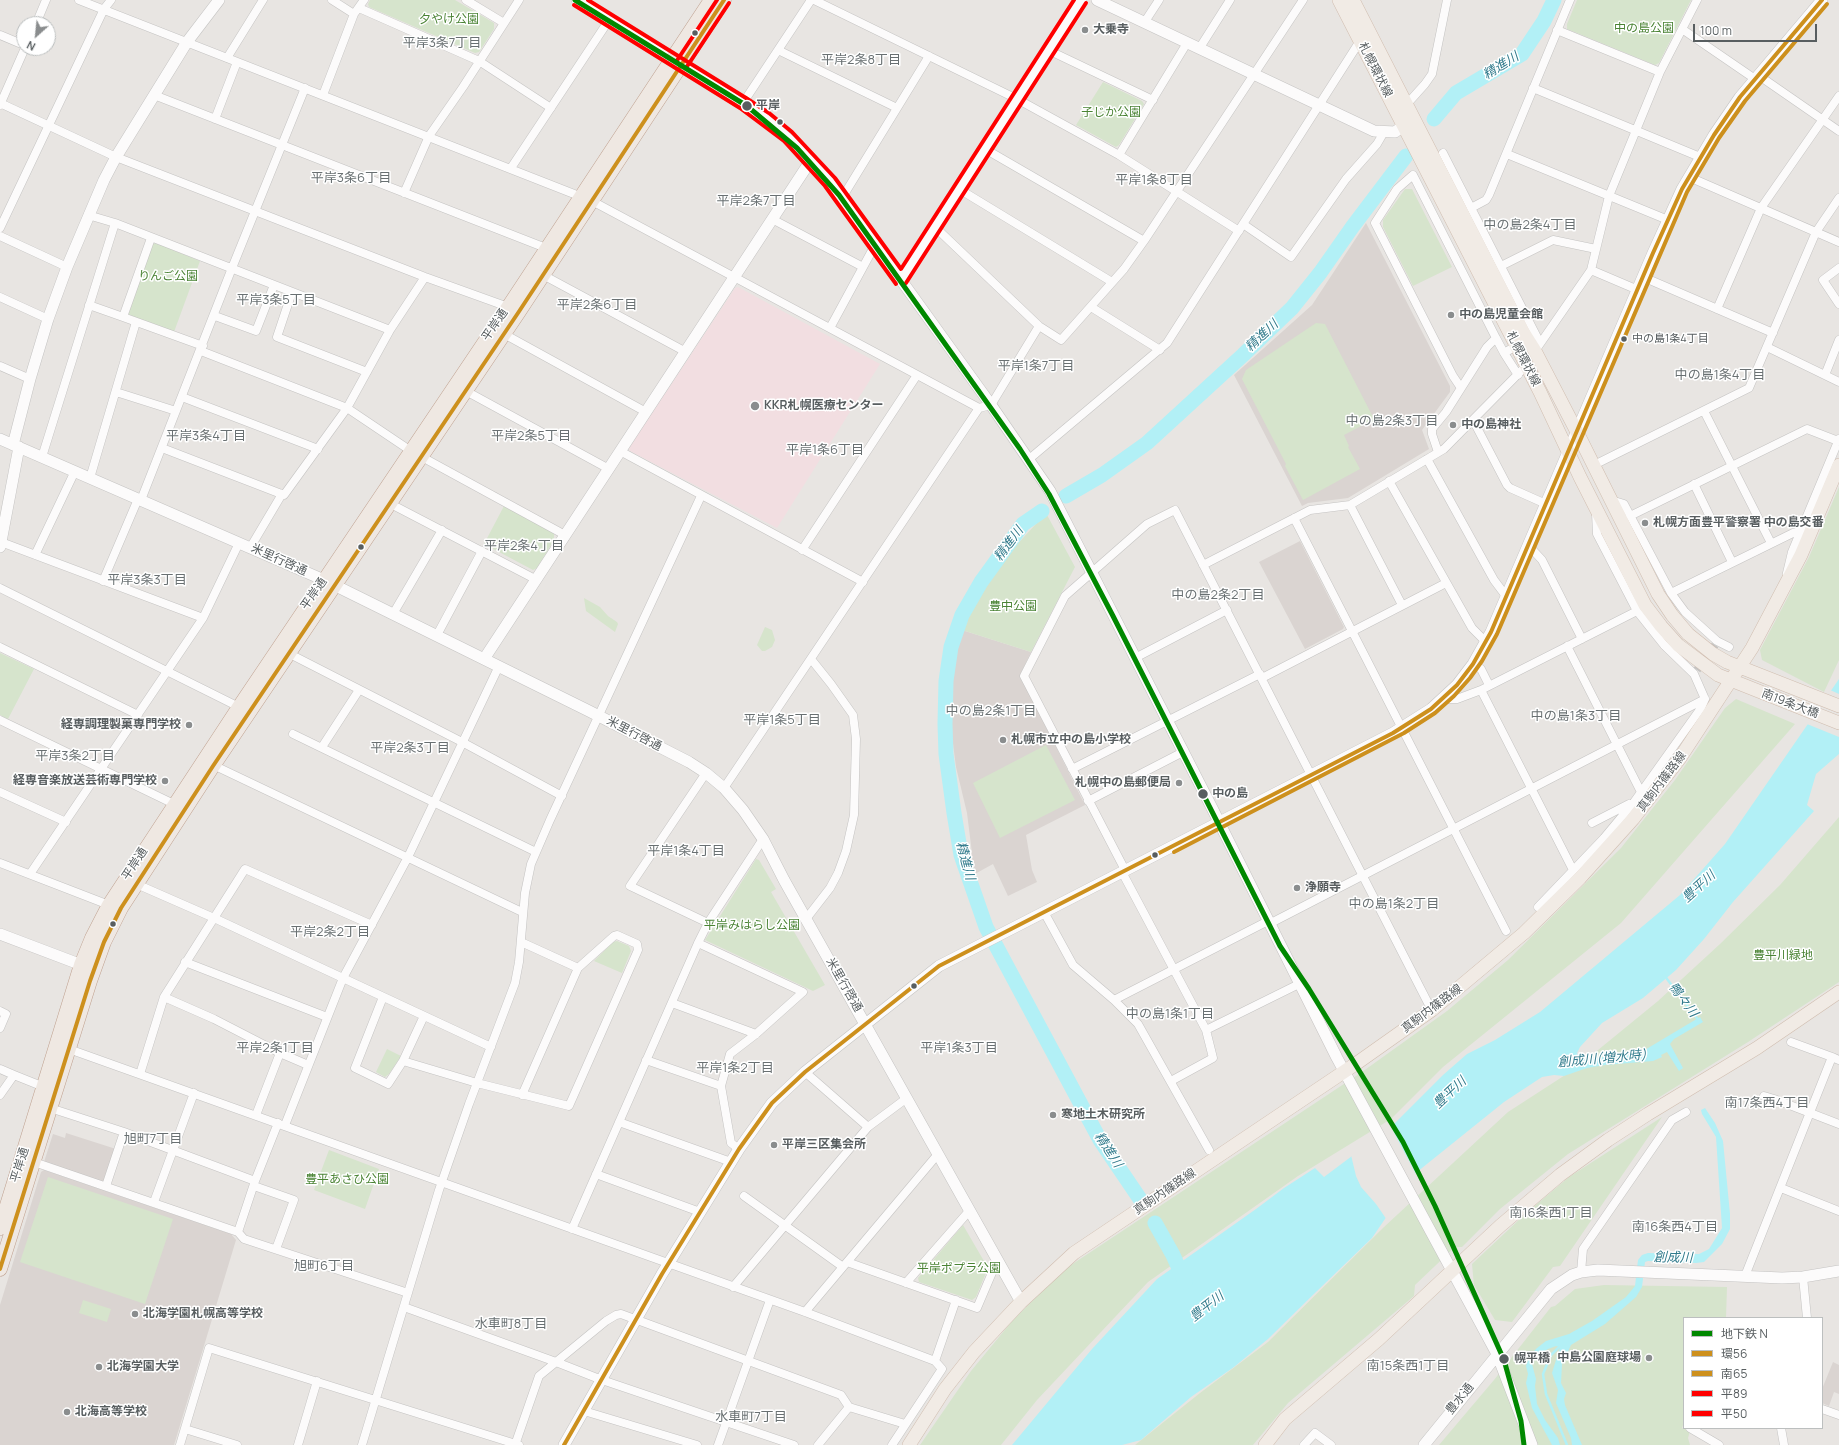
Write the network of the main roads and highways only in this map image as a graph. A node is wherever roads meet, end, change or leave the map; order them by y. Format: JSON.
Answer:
{"nodes":[{"id":1,"x":711,"y":0,"type":"edge"},
{"id":2,"x":724,"y":0,"type":"edge"},
{"id":3,"x":1339,"y":0,"type":"edge"},
{"id":4,"x":1353,"y":0,"type":"edge"},
{"id":5,"x":677,"y":62,"type":"junction"},
{"id":6,"x":551,"y":251,"type":"junction"},
{"id":7,"x":513,"y":309,"type":"junction"},
{"id":8,"x":461,"y":388,"type":"junction"},
{"id":9,"x":1839,"y":465,"type":"edge"},
{"id":10,"x":1745,"y":669,"type":"junction"},
{"id":11,"x":1736,"y":683,"type":"junction"},
{"id":12,"x":1839,"y":706,"type":"edge"},
{"id":13,"x":1839,"y":723,"type":"edge"},
{"id":14,"x":131,"y":881,"type":"junction"},
{"id":15,"x":88,"y":968,"type":"junction"},
{"id":16,"x":1839,"y":992,"type":"edge"},
{"id":17,"x":63,"y":1047,"type":"junction"},
{"id":18,"x":28,"y":1160,"type":"junction"},
{"id":19,"x":0,"y":1228,"type":"edge"},
{"id":20,"x":0,"y":1270,"type":"edge"},
{"id":21,"x":909,"y":1445,"type":"edge"},
{"id":22,"x":1265,"y":1445,"type":"edge"}],
"edges":[{"from":1,"to":5,"type":"highway","name":"平岸通"},
{"from":2,"to":5,"type":"highway","name":"平岸通"},
{"from":3,"to":11,"type":"main road","name":"札幌環状線"},
{"from":4,"to":10,"type":"main road","name":"札幌環状線"},
{"from":5,"to":6,"type":"highway","name":"平岸通"},
{"from":6,"to":7,"type":"highway","name":"平岸通"},
{"from":6,"to":7,"type":"highway","name":"平岸通"},
{"from":7,"to":8,"type":"highway","name":"平岸通"},
{"from":7,"to":8,"type":"highway","name":"平岸通"},
{"from":8,"to":14,"type":"highway","name":"平岸通"},
{"from":9,"to":10,"type":"main road","name":"真駒内篠路線"},
{"from":10,"to":11,"type":"main road","name":"真駒内篠路線"},
{"from":10,"to":12,"type":"main road","name":"南19条大橋"},
{"from":11,"to":13,"type":"main road","name":"南19条大橋"},
{"from":11,"to":21,"type":"main road","name":"真駒内篠路線"},
{"from":14,"to":15,"type":"highway","name":"平岸通"},
{"from":14,"to":15,"type":"highway","name":"平岸通"},
{"from":15,"to":17,"type":"highway","name":"平岸通"},
{"from":16,"to":22,"type":"main road"},
{"from":17,"to":18,"type":"highway","name":"平岸通"},
{"from":17,"to":18,"type":"highway","name":"平岸通"},
{"from":18,"to":19,"type":"highway","name":"平岸通"},
{"from":18,"to":20,"type":"highway","name":"平岸通"}]}
